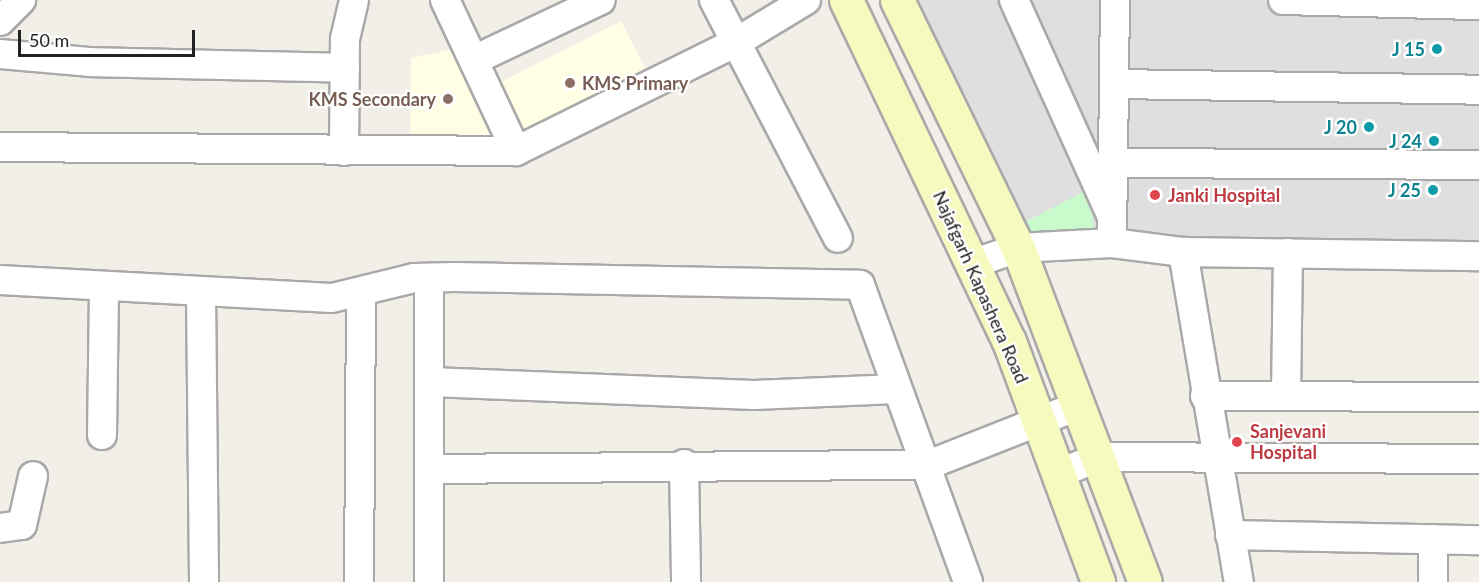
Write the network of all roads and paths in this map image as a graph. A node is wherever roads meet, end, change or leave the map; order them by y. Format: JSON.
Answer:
{"nodes":[{"id":1,"x":21,"y":0,"type":"edge"},
{"id":2,"x":354,"y":0,"type":"edge"},
{"id":3,"x":445,"y":0,"type":"edge"},
{"id":4,"x":601,"y":0,"type":"edge"},
{"id":5,"x":714,"y":0,"type":"edge"},
{"id":6,"x":806,"y":0,"type":"edge"},
{"id":7,"x":846,"y":0,"type":"edge"},
{"id":8,"x":897,"y":0,"type":"edge"},
{"id":9,"x":1115,"y":0,"type":"edge"},
{"id":10,"x":1283,"y":0,"type":"edge"},
{"id":11,"x":1019,"y":4,"type":"edge"},
{"id":12,"x":1479,"y":5,"type":"edge"},
{"id":13,"x":0,"y":21,"type":"edge"},
{"id":14,"x":735,"y":44,"type":"junction"},
{"id":15,"x":0,"y":54,"type":"edge"},
{"id":16,"x":474,"y":60,"type":"junction"},
{"id":17,"x":345,"y":68,"type":"junction"},
{"id":18,"x":1115,"y":84,"type":"junction"},
{"id":19,"x":1479,"y":90,"type":"edge"},
{"id":20,"x":0,"y":147,"type":"edge"},
{"id":21,"x":344,"y":151,"type":"junction"},
{"id":22,"x":516,"y":152,"type":"junction"},
{"id":23,"x":1117,"y":163,"type":"junction"},
{"id":24,"x":1479,"y":165,"type":"edge"},
{"id":25,"x":1113,"y":231,"type":"junction"},
{"id":26,"x":838,"y":238,"type":"dead end"},
{"id":27,"x":1018,"y":248,"type":"junction"},
{"id":28,"x":1183,"y":252,"type":"junction"},
{"id":29,"x":1288,"y":253,"type":"junction"},
{"id":30,"x":1479,"y":256,"type":"edge"},
{"id":31,"x":972,"y":264,"type":"junction"},
{"id":32,"x":429,"y":278,"type":"junction"},
{"id":33,"x":0,"y":280,"type":"edge"},
{"id":34,"x":104,"y":290,"type":"junction"},
{"id":35,"x":201,"y":293,"type":"junction"},
{"id":36,"x":361,"y":296,"type":"junction"},
{"id":37,"x":431,"y":381,"type":"junction"},
{"id":38,"x":897,"y":389,"type":"junction"},
{"id":39,"x":1205,"y":396,"type":"junction"},
{"id":40,"x":1286,"y":396,"type":"junction"},
{"id":41,"x":1479,"y":398,"type":"edge"},
{"id":42,"x":1078,"y":406,"type":"junction"},
{"id":43,"x":1039,"y":422,"type":"junction"},
{"id":44,"x":102,"y":435,"type":"dead end"},
{"id":45,"x":1099,"y":457,"type":"junction"},
{"id":46,"x":1214,"y":458,"type":"junction"},
{"id":47,"x":1479,"y":459,"type":"edge"},
{"id":48,"x":684,"y":464,"type":"junction"},
{"id":49,"x":928,"y":465,"type":"junction"},
{"id":50,"x":430,"y":469,"type":"junction"},
{"id":51,"x":1058,"y":474,"type":"junction"},
{"id":52,"x":33,"y":476,"type":"dead end"},
{"id":53,"x":0,"y":528,"type":"edge"},
{"id":54,"x":1230,"y":535,"type":"junction"},
{"id":55,"x":1433,"y":539,"type":"junction"},
{"id":56,"x":1479,"y":540,"type":"edge"},
{"id":57,"x":204,"y":582,"type":"edge"},
{"id":58,"x":359,"y":582,"type":"edge"},
{"id":59,"x":429,"y":582,"type":"edge"},
{"id":60,"x":686,"y":582,"type":"edge"},
{"id":61,"x":968,"y":582,"type":"edge"},
{"id":62,"x":1097,"y":582,"type":"edge"},
{"id":63,"x":1145,"y":582,"type":"edge"},
{"id":64,"x":1239,"y":582,"type":"edge"},
{"id":65,"x":1433,"y":582,"type":"edge"}],
"edges":[{"from":1,"to":13,"type":"street"},
{"from":2,"to":17,"type":"street"},
{"from":3,"to":16,"type":"street"},
{"from":4,"to":16,"type":"street"},
{"from":5,"to":14,"type":"street"},
{"from":6,"to":14,"type":"street"},
{"from":7,"to":31,"type":"main road","name":"Najafgarh Kapashera Road"},
{"from":8,"to":27,"type":"main road"},
{"from":9,"to":18,"type":"street"},
{"from":10,"to":12,"type":"street"},
{"from":11,"to":25,"type":"street"},
{"from":14,"to":22,"type":"street"},
{"from":14,"to":26,"type":"street"},
{"from":15,"to":17,"type":"street"},
{"from":16,"to":22,"type":"street"},
{"from":17,"to":21,"type":"street"},
{"from":18,"to":19,"type":"street"},
{"from":18,"to":23,"type":"street"},
{"from":20,"to":21,"type":"street"},
{"from":21,"to":22,"type":"street"},
{"from":23,"to":24,"type":"street"},
{"from":23,"to":25,"type":"street"},
{"from":25,"to":27,"type":"street"},
{"from":25,"to":28,"type":"street"},
{"from":27,"to":31,"type":"street"},
{"from":27,"to":42,"type":"main road"},
{"from":28,"to":29,"type":"street"},
{"from":28,"to":39,"type":"street"},
{"from":29,"to":30,"type":"street"},
{"from":29,"to":40,"type":"street"},
{"from":31,"to":43,"type":"main road","name":"Najafgarh Kapashera Road"},
{"from":32,"to":36,"type":"street"},
{"from":32,"to":37,"type":"street"},
{"from":32,"to":38,"type":"street"},
{"from":33,"to":34,"type":"street"},
{"from":34,"to":35,"type":"street"},
{"from":34,"to":44,"type":"street"},
{"from":35,"to":36,"type":"street"},
{"from":35,"to":57,"type":"street"},
{"from":36,"to":58,"type":"street"},
{"from":37,"to":38,"type":"street"},
{"from":37,"to":50,"type":"street"},
{"from":38,"to":49,"type":"street"},
{"from":39,"to":40,"type":"street"},
{"from":39,"to":46,"type":"street"},
{"from":40,"to":41,"type":"street"},
{"from":42,"to":43,"type":"street"},
{"from":42,"to":45,"type":"main road"},
{"from":43,"to":49,"type":"street"},
{"from":43,"to":51,"type":"main road","name":"Najafgarh Kapashera Road"},
{"from":45,"to":46,"type":"street"},
{"from":45,"to":51,"type":"street"},
{"from":45,"to":63,"type":"main road"},
{"from":46,"to":47,"type":"street"},
{"from":46,"to":54,"type":"street"},
{"from":48,"to":49,"type":"street"},
{"from":48,"to":50,"type":"street"},
{"from":48,"to":60,"type":"street"},
{"from":49,"to":61,"type":"street"},
{"from":50,"to":59,"type":"street"},
{"from":51,"to":62,"type":"main road","name":"Najafgarh Kapashera Road"},
{"from":52,"to":53,"type":"street"},
{"from":54,"to":55,"type":"street"},
{"from":54,"to":64,"type":"street"},
{"from":55,"to":56,"type":"street"},
{"from":55,"to":65,"type":"street"}]}
